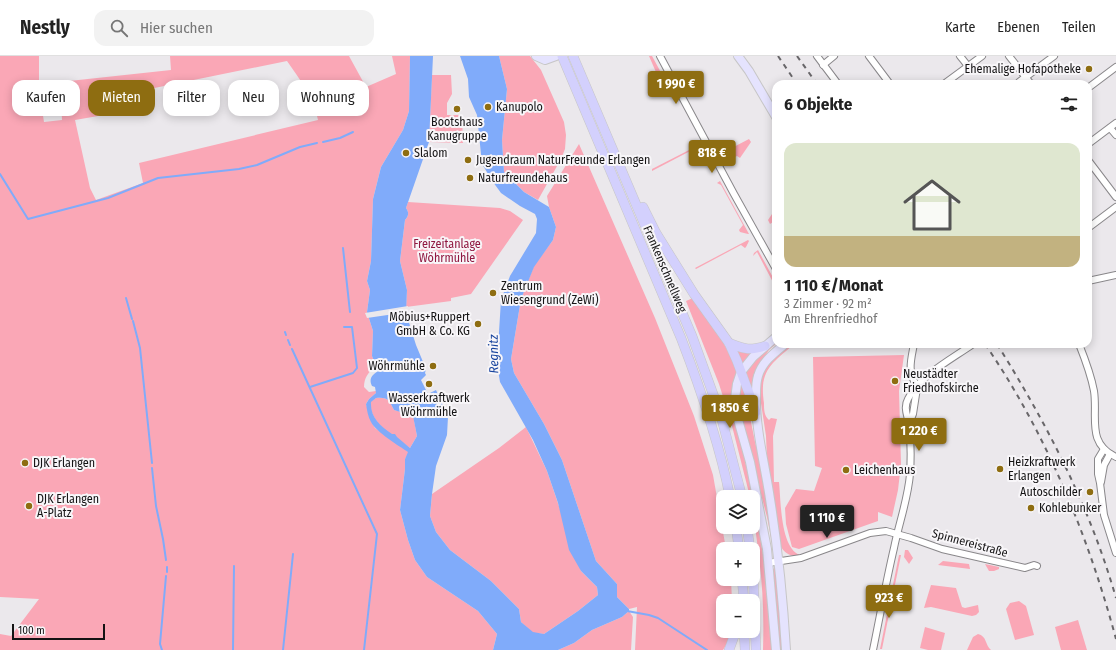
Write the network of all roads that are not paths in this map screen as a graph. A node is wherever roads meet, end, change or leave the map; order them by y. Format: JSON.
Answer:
{"nodes":[{"id":1,"x":660,"y":56,"type":"edge"},
{"id":2,"x":738,"y":56,"type":"edge"},
{"id":3,"x":817,"y":56,"type":"edge"},
{"id":4,"x":834,"y":56,"type":"edge"},
{"id":5,"x":869,"y":56,"type":"edge"},
{"id":6,"x":960,"y":56,"type":"edge"},
{"id":7,"x":982,"y":56,"type":"edge"},
{"id":8,"x":1009,"y":56,"type":"edge"},
{"id":9,"x":1054,"y":56,"type":"edge"},
{"id":10,"x":538,"y":58,"type":"edge"},
{"id":11,"x":574,"y":58,"type":"edge"},
{"id":12,"x":562,"y":60,"type":"edge"},
{"id":13,"x":824,"y":64,"type":"junction"},
{"id":14,"x":968,"y":66,"type":"junction"},
{"id":15,"x":1116,"y":67,"type":"edge"},
{"id":16,"x":1025,"y":77,"type":"junction"},
{"id":17,"x":835,"y":80,"type":"edge"},
{"id":18,"x":887,"y":80,"type":"edge"},
{"id":19,"x":949,"y":80,"type":"edge"},
{"id":20,"x":1021,"y":80,"type":"edge"},
{"id":21,"x":1027,"y":80,"type":"edge"},
{"id":22,"x":1092,"y":85,"type":"edge"},
{"id":23,"x":772,"y":110,"type":"edge"},
{"id":24,"x":1116,"y":123,"type":"edge"},
{"id":25,"x":1110,"y":128,"type":"junction"},
{"id":26,"x":1116,"y":135,"type":"edge"},
{"id":27,"x":1092,"y":141,"type":"edge"},
{"id":28,"x":1092,"y":165,"type":"edge"},
{"id":29,"x":628,"y":185,"type":"junction"},
{"id":30,"x":1116,"y":197,"type":"edge"},
{"id":31,"x":1114,"y":209,"type":"edge"},
{"id":32,"x":1092,"y":225,"type":"edge"},
{"id":33,"x":772,"y":262,"type":"edge"},
{"id":34,"x":1116,"y":275,"type":"edge"},
{"id":35,"x":1092,"y":280,"type":"edge"},
{"id":36,"x":772,"y":340,"type":"edge"},
{"id":37,"x":729,"y":343,"type":"junction"},
{"id":38,"x":765,"y":346,"type":"junction"},
{"id":39,"x":780,"y":348,"type":"edge"},
{"id":40,"x":913,"y":348,"type":"edge"},
{"id":41,"x":966,"y":348,"type":"edge"},
{"id":42,"x":1080,"y":348,"type":"edge"},
{"id":43,"x":741,"y":372,"type":"junction"},
{"id":44,"x":917,"y":386,"type":"junction"},
{"id":45,"x":756,"y":412,"type":"junction"},
{"id":46,"x":1104,"y":449,"type":"junction"},
{"id":47,"x":1110,"y":454,"type":"junction"},
{"id":48,"x":1116,"y":457,"type":"edge"},
{"id":49,"x":1100,"y":483,"type":"junction"},
{"id":50,"x":729,"y":490,"type":"edge"},
{"id":51,"x":740,"y":490,"type":"edge"},
{"id":52,"x":897,"y":533,"type":"junction"},
{"id":53,"x":1116,"y":553,"type":"edge"},
{"id":54,"x":779,"y":561,"type":"junction"},
{"id":55,"x":768,"y":563,"type":"junction"},
{"id":56,"x":1037,"y":566,"type":"dead end"},
{"id":57,"x":754,"y":586,"type":"edge"},
{"id":58,"x":733,"y":638,"type":"edge"},
{"id":59,"x":744,"y":638,"type":"edge"},
{"id":60,"x":729,"y":650,"type":"edge"},
{"id":61,"x":744,"y":650,"type":"edge"},
{"id":62,"x":756,"y":650,"type":"edge"},
{"id":63,"x":776,"y":650,"type":"edge"},
{"id":64,"x":786,"y":650,"type":"edge"},
{"id":65,"x":873,"y":650,"type":"edge"}],
"edges":[{"from":1,"to":33,"type":"street"},
{"from":2,"to":23,"type":"main road"},
{"from":3,"to":13,"type":"street"},
{"from":4,"to":13,"type":"street"},
{"from":5,"to":18,"type":"street"},
{"from":6,"to":14,"type":"street"},
{"from":7,"to":14,"type":"street"},
{"from":8,"to":16,"type":"street"},
{"from":9,"to":16,"type":"street"},
{"from":10,"to":12,"type":"main road"},
{"from":11,"to":29,"type":"highway","name":"Frankenschnellweg"},
{"from":12,"to":50,"type":"highway","name":"Frankenschnellweg"},
{"from":13,"to":17,"type":"street"},
{"from":14,"to":19,"type":"street"},
{"from":15,"to":22,"type":"street"},
{"from":16,"to":20,"type":"street"},
{"from":16,"to":21,"type":"street"},
{"from":24,"to":25,"type":"street"},
{"from":25,"to":26,"type":"street"},
{"from":25,"to":27,"type":"street"},
{"from":28,"to":30,"type":"street"},
{"from":29,"to":37,"type":"highway"},
{"from":29,"to":51,"type":"highway","name":"Frankenschnellweg"},
{"from":31,"to":32,"type":"street"},
{"from":34,"to":35,"type":"street"},
{"from":36,"to":38,"type":"main road"},
{"from":37,"to":38,"type":"highway"},
{"from":37,"to":43,"type":"highway"},
{"from":38,"to":43,"type":"main road"},
{"from":39,"to":45,"type":"main road"},
{"from":40,"to":44,"type":"street"},
{"from":41,"to":44,"type":"street"},
{"from":42,"to":46,"type":"street"},
{"from":43,"to":45,"type":"highway"},
{"from":43,"to":55,"type":"main road"},
{"from":44,"to":52,"type":"street"},
{"from":45,"to":54,"type":"main road"},
{"from":46,"to":47,"type":"street"},
{"from":46,"to":49,"type":"street"},
{"from":47,"to":48,"type":"street"},
{"from":47,"to":49,"type":"street"},
{"from":49,"to":53,"type":"street"},
{"from":52,"to":54,"type":"street","name":"Spinnereistraße"},
{"from":52,"to":56,"type":"street","name":"Spinnereistraße"},
{"from":52,"to":65,"type":"street"},
{"from":54,"to":55,"type":"street","name":"Spinnereistraße"},
{"from":54,"to":64,"type":"main road"},
{"from":55,"to":63,"type":"main road"},
{"from":57,"to":62,"type":"highway"},
{"from":58,"to":60,"type":"highway"},
{"from":59,"to":61,"type":"highway"}]}
